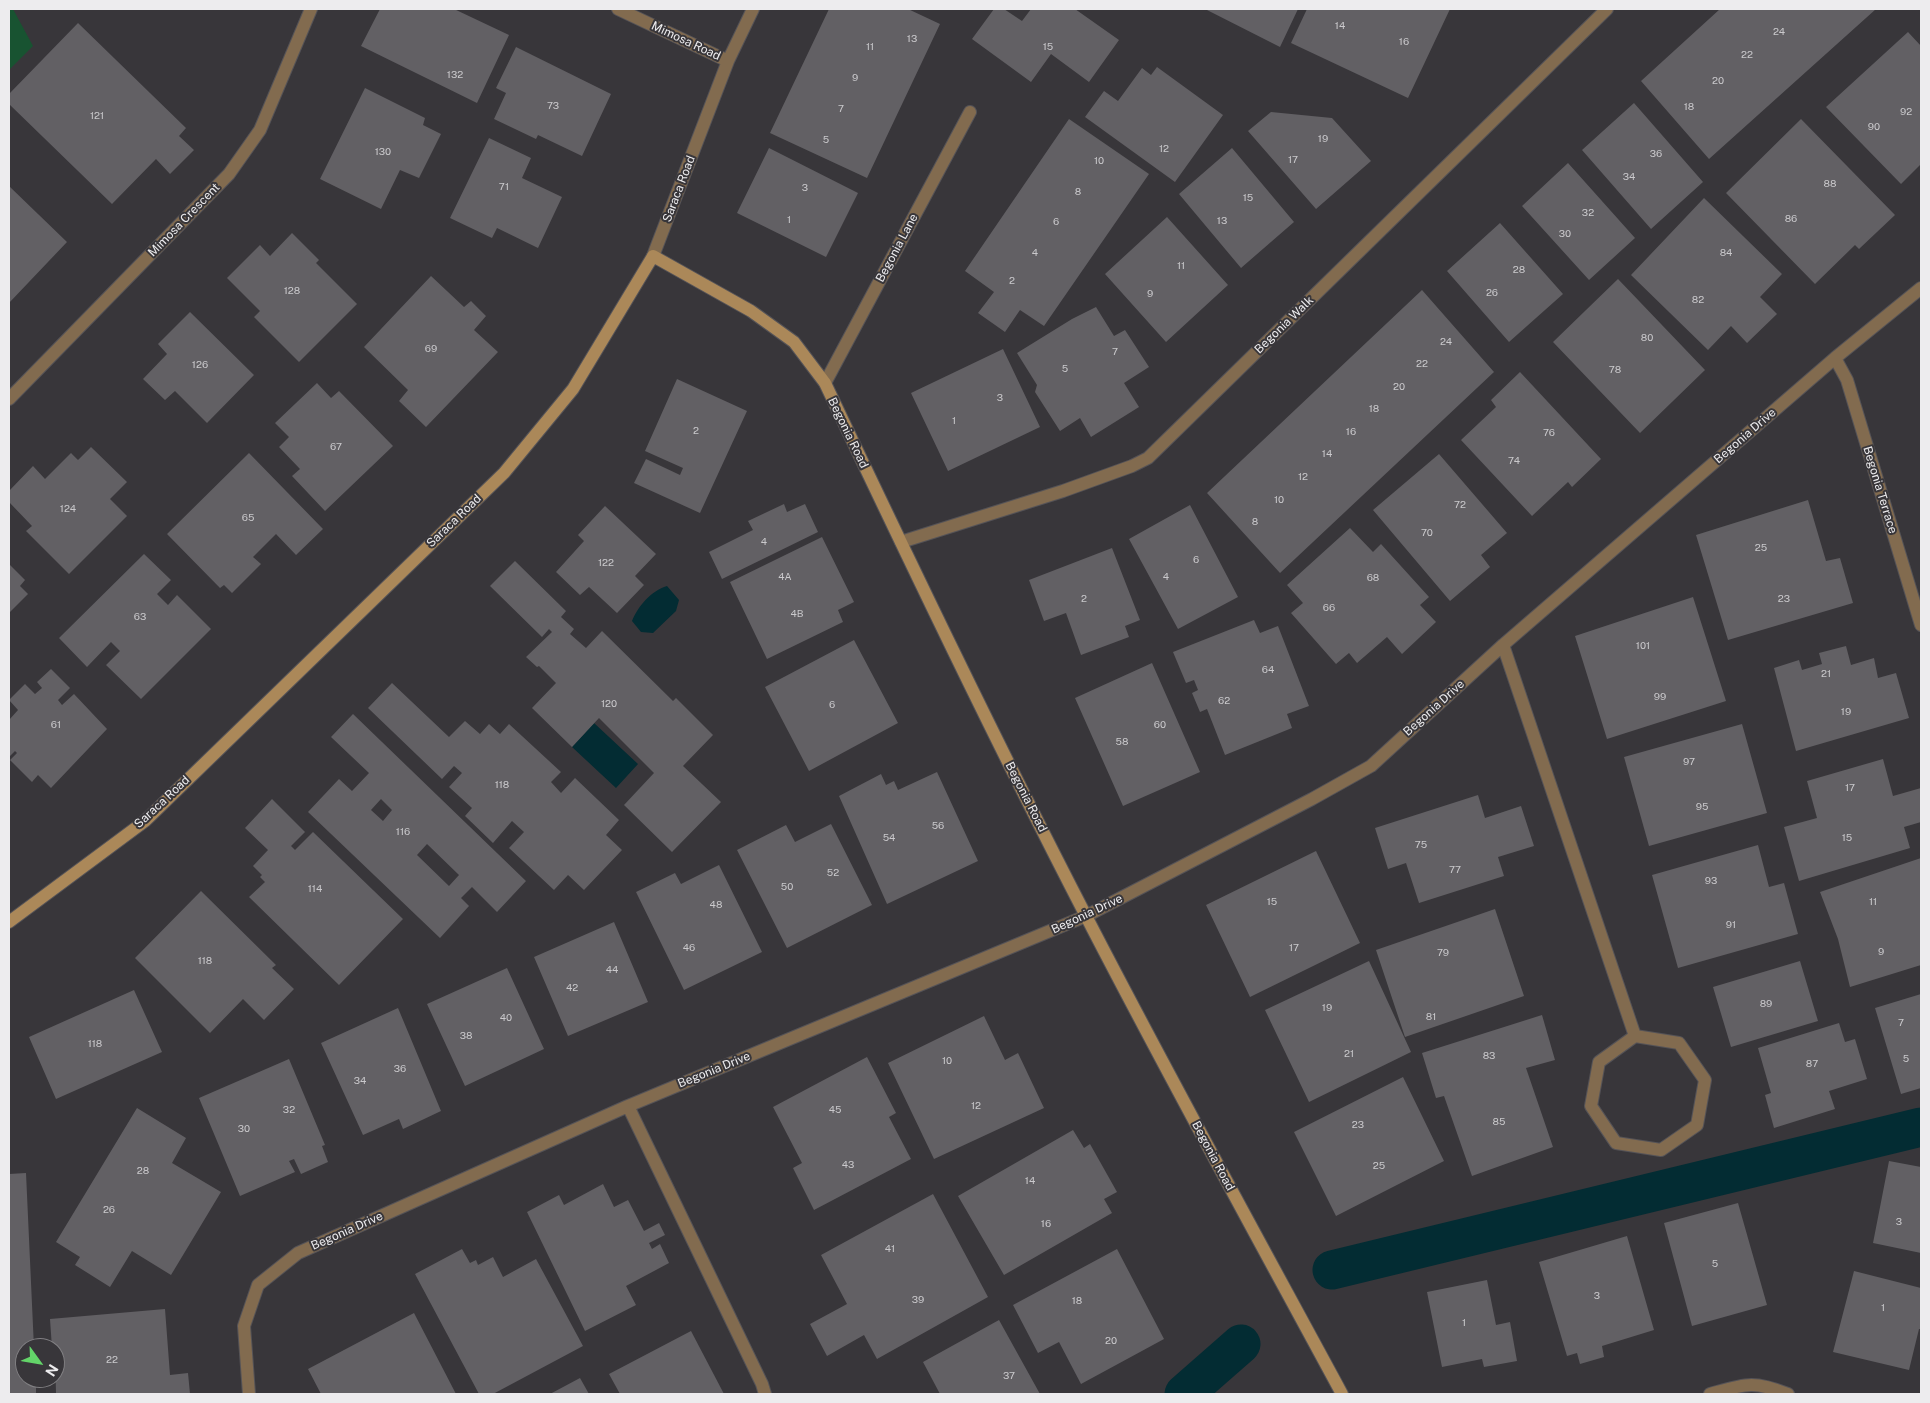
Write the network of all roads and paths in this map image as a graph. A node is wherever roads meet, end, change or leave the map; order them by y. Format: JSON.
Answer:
{"nodes":[{"id":1,"x":311,"y":9,"type":"edge"},
{"id":2,"x":618,"y":9,"type":"edge"},
{"id":3,"x":753,"y":9,"type":"edge"},
{"id":4,"x":1607,"y":9,"type":"edge"},
{"id":5,"x":728,"y":60,"type":"junction"},
{"id":6,"x":970,"y":112,"type":"dead end"},
{"id":7,"x":653,"y":256,"type":"junction"},
{"id":8,"x":1921,"y":288,"type":"edge"},
{"id":9,"x":1835,"y":358,"type":"junction"},
{"id":10,"x":824,"y":383,"type":"junction"},
{"id":11,"x":9,"y":399,"type":"edge"},
{"id":12,"x":901,"y":542,"type":"junction"},
{"id":13,"x":1921,"y":625,"type":"edge"},
{"id":14,"x":1503,"y":646,"type":"junction"},
{"id":15,"x":1086,"y":916,"type":"junction"},
{"id":16,"x":9,"y":922,"type":"edge"},
{"id":17,"x":1636,"y":1036,"type":"junction"},
{"id":18,"x":628,"y":1106,"type":"junction"},
{"id":19,"x":249,"y":1394,"type":"edge"},
{"id":20,"x":765,"y":1394,"type":"edge"},
{"id":21,"x":1342,"y":1394,"type":"edge"},
{"id":22,"x":1710,"y":1394,"type":"edge"},
{"id":23,"x":1788,"y":1394,"type":"edge"}],
"edges":[{"from":1,"to":11,"type":"street","name":"Mimosa Crescent"},
{"from":2,"to":5,"type":"street","name":"Mimosa Road"},
{"from":3,"to":5,"type":"street","name":"Saraca Road"},
{"from":4,"to":12,"type":"street","name":"Begonia Walk"},
{"from":5,"to":7,"type":"street","name":"Saraca Road"},
{"from":6,"to":10,"type":"street","name":"Begonia Lane"},
{"from":7,"to":10,"type":"street","name":"Begonia Road"},
{"from":7,"to":16,"type":"street","name":"Saraca Road"},
{"from":8,"to":9,"type":"street","name":"Begonia Drive"},
{"from":9,"to":13,"type":"street","name":"Begonia Terrace"},
{"from":9,"to":14,"type":"street","name":"Begonia Drive"},
{"from":10,"to":12,"type":"street","name":"Begonia Road"},
{"from":12,"to":15,"type":"street","name":"Begonia Road"},
{"from":14,"to":15,"type":"street","name":"Begonia Drive"},
{"from":14,"to":17,"type":"street"},
{"from":15,"to":18,"type":"street","name":"Begonia Drive"},
{"from":15,"to":21,"type":"street","name":"Begonia Road"},
{"from":17,"to":17,"type":"street"},
{"from":18,"to":19,"type":"street","name":"Begonia Drive"},
{"from":18,"to":20,"type":"street"},
{"from":22,"to":23,"type":"street"}]}
